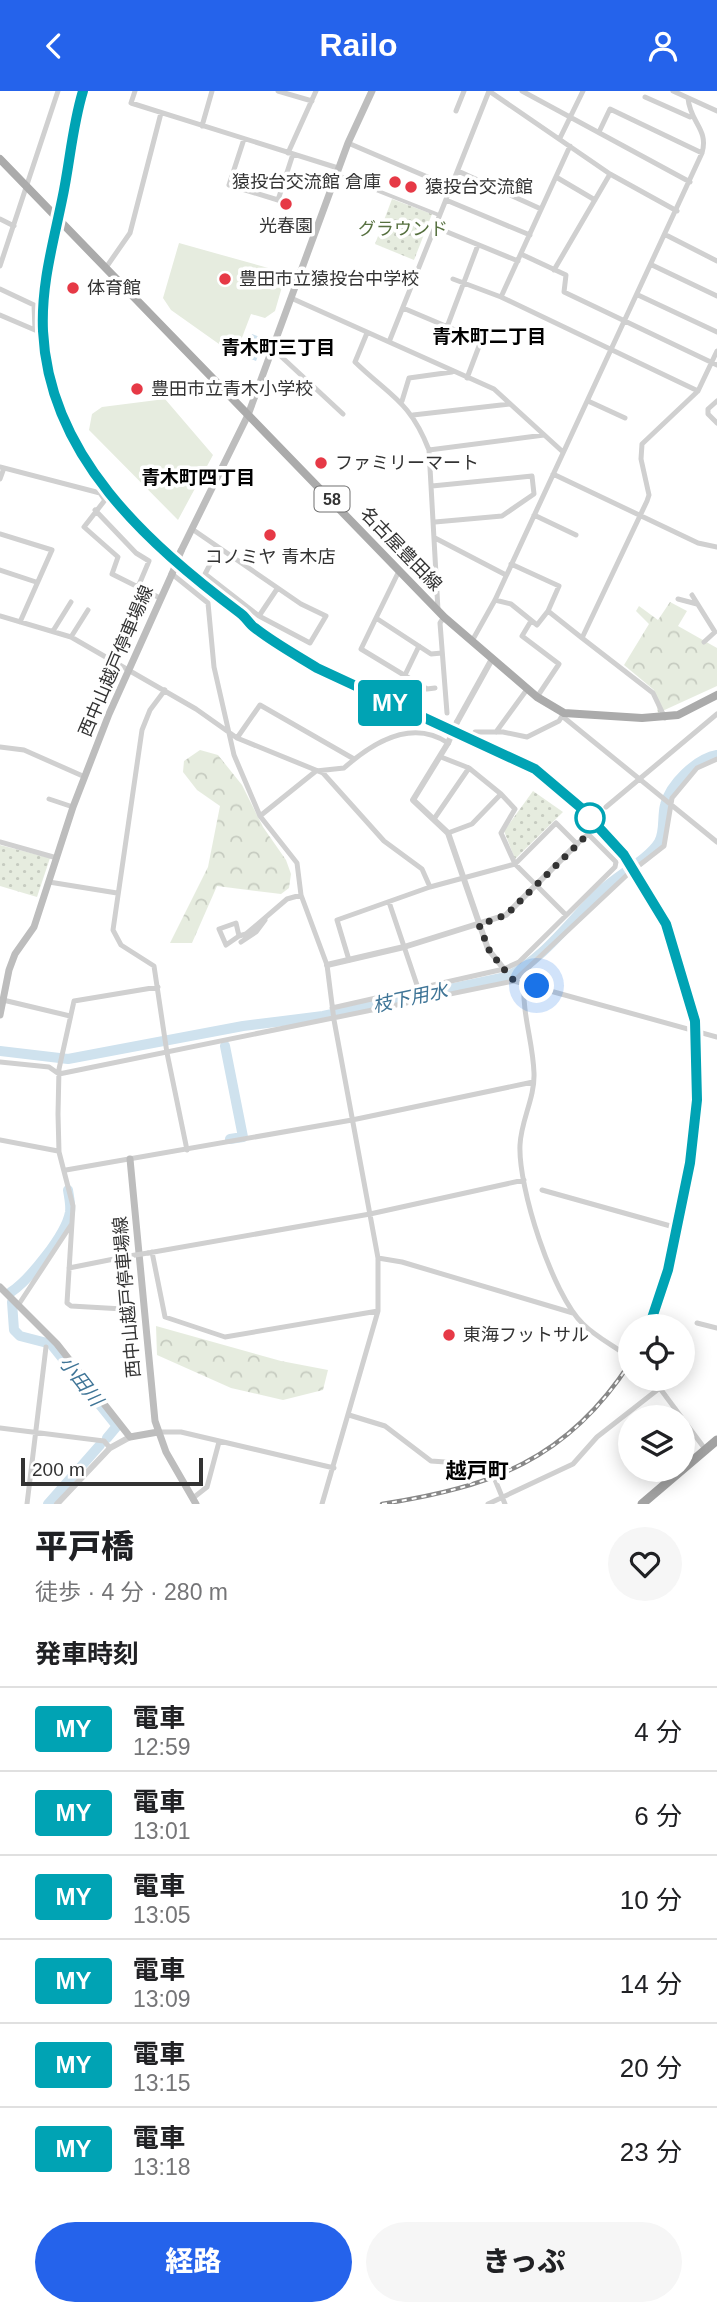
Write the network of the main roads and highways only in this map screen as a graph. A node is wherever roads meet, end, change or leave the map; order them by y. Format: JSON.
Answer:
{"nodes":[{"id":1,"x":372,"y":91,"type":"edge"},
{"id":2,"x":0,"y":159,"type":"edge"},
{"id":3,"x":248,"y":415,"type":"junction"},
{"id":4,"x":717,"y":695,"type":"edge"},
{"id":5,"x":0,"y":1015,"type":"edge"},
{"id":6,"x":130,"y":1159,"type":"road end"},
{"id":7,"x":0,"y":1287,"type":"edge"},
{"id":8,"x":158,"y":1432,"type":"junction"},
{"id":9,"x":717,"y":1440,"type":"edge"},
{"id":10,"x":195,"y":1501,"type":"edge"},
{"id":11,"x":642,"y":1504,"type":"edge"}],
"edges":[{"from":1,"to":3,"type":"main road","name":"西中山越戸停車場線"},
{"from":2,"to":3,"type":"main road","name":"名古屋豊田線","number":"58"},
{"from":3,"to":4,"type":"main road","name":"名古屋豊田線","number":"58"},
{"from":3,"to":5,"type":"main road","name":"西中山越戸停車場線","bridge":true},
{"from":6,"to":8,"type":"main road","name":"西中山越戸停車場線"},
{"from":7,"to":8,"type":"main road"},
{"from":8,"to":10,"type":"main road","name":"西中山越戸停車場線"},
{"from":9,"to":11,"type":"highway"}]}
